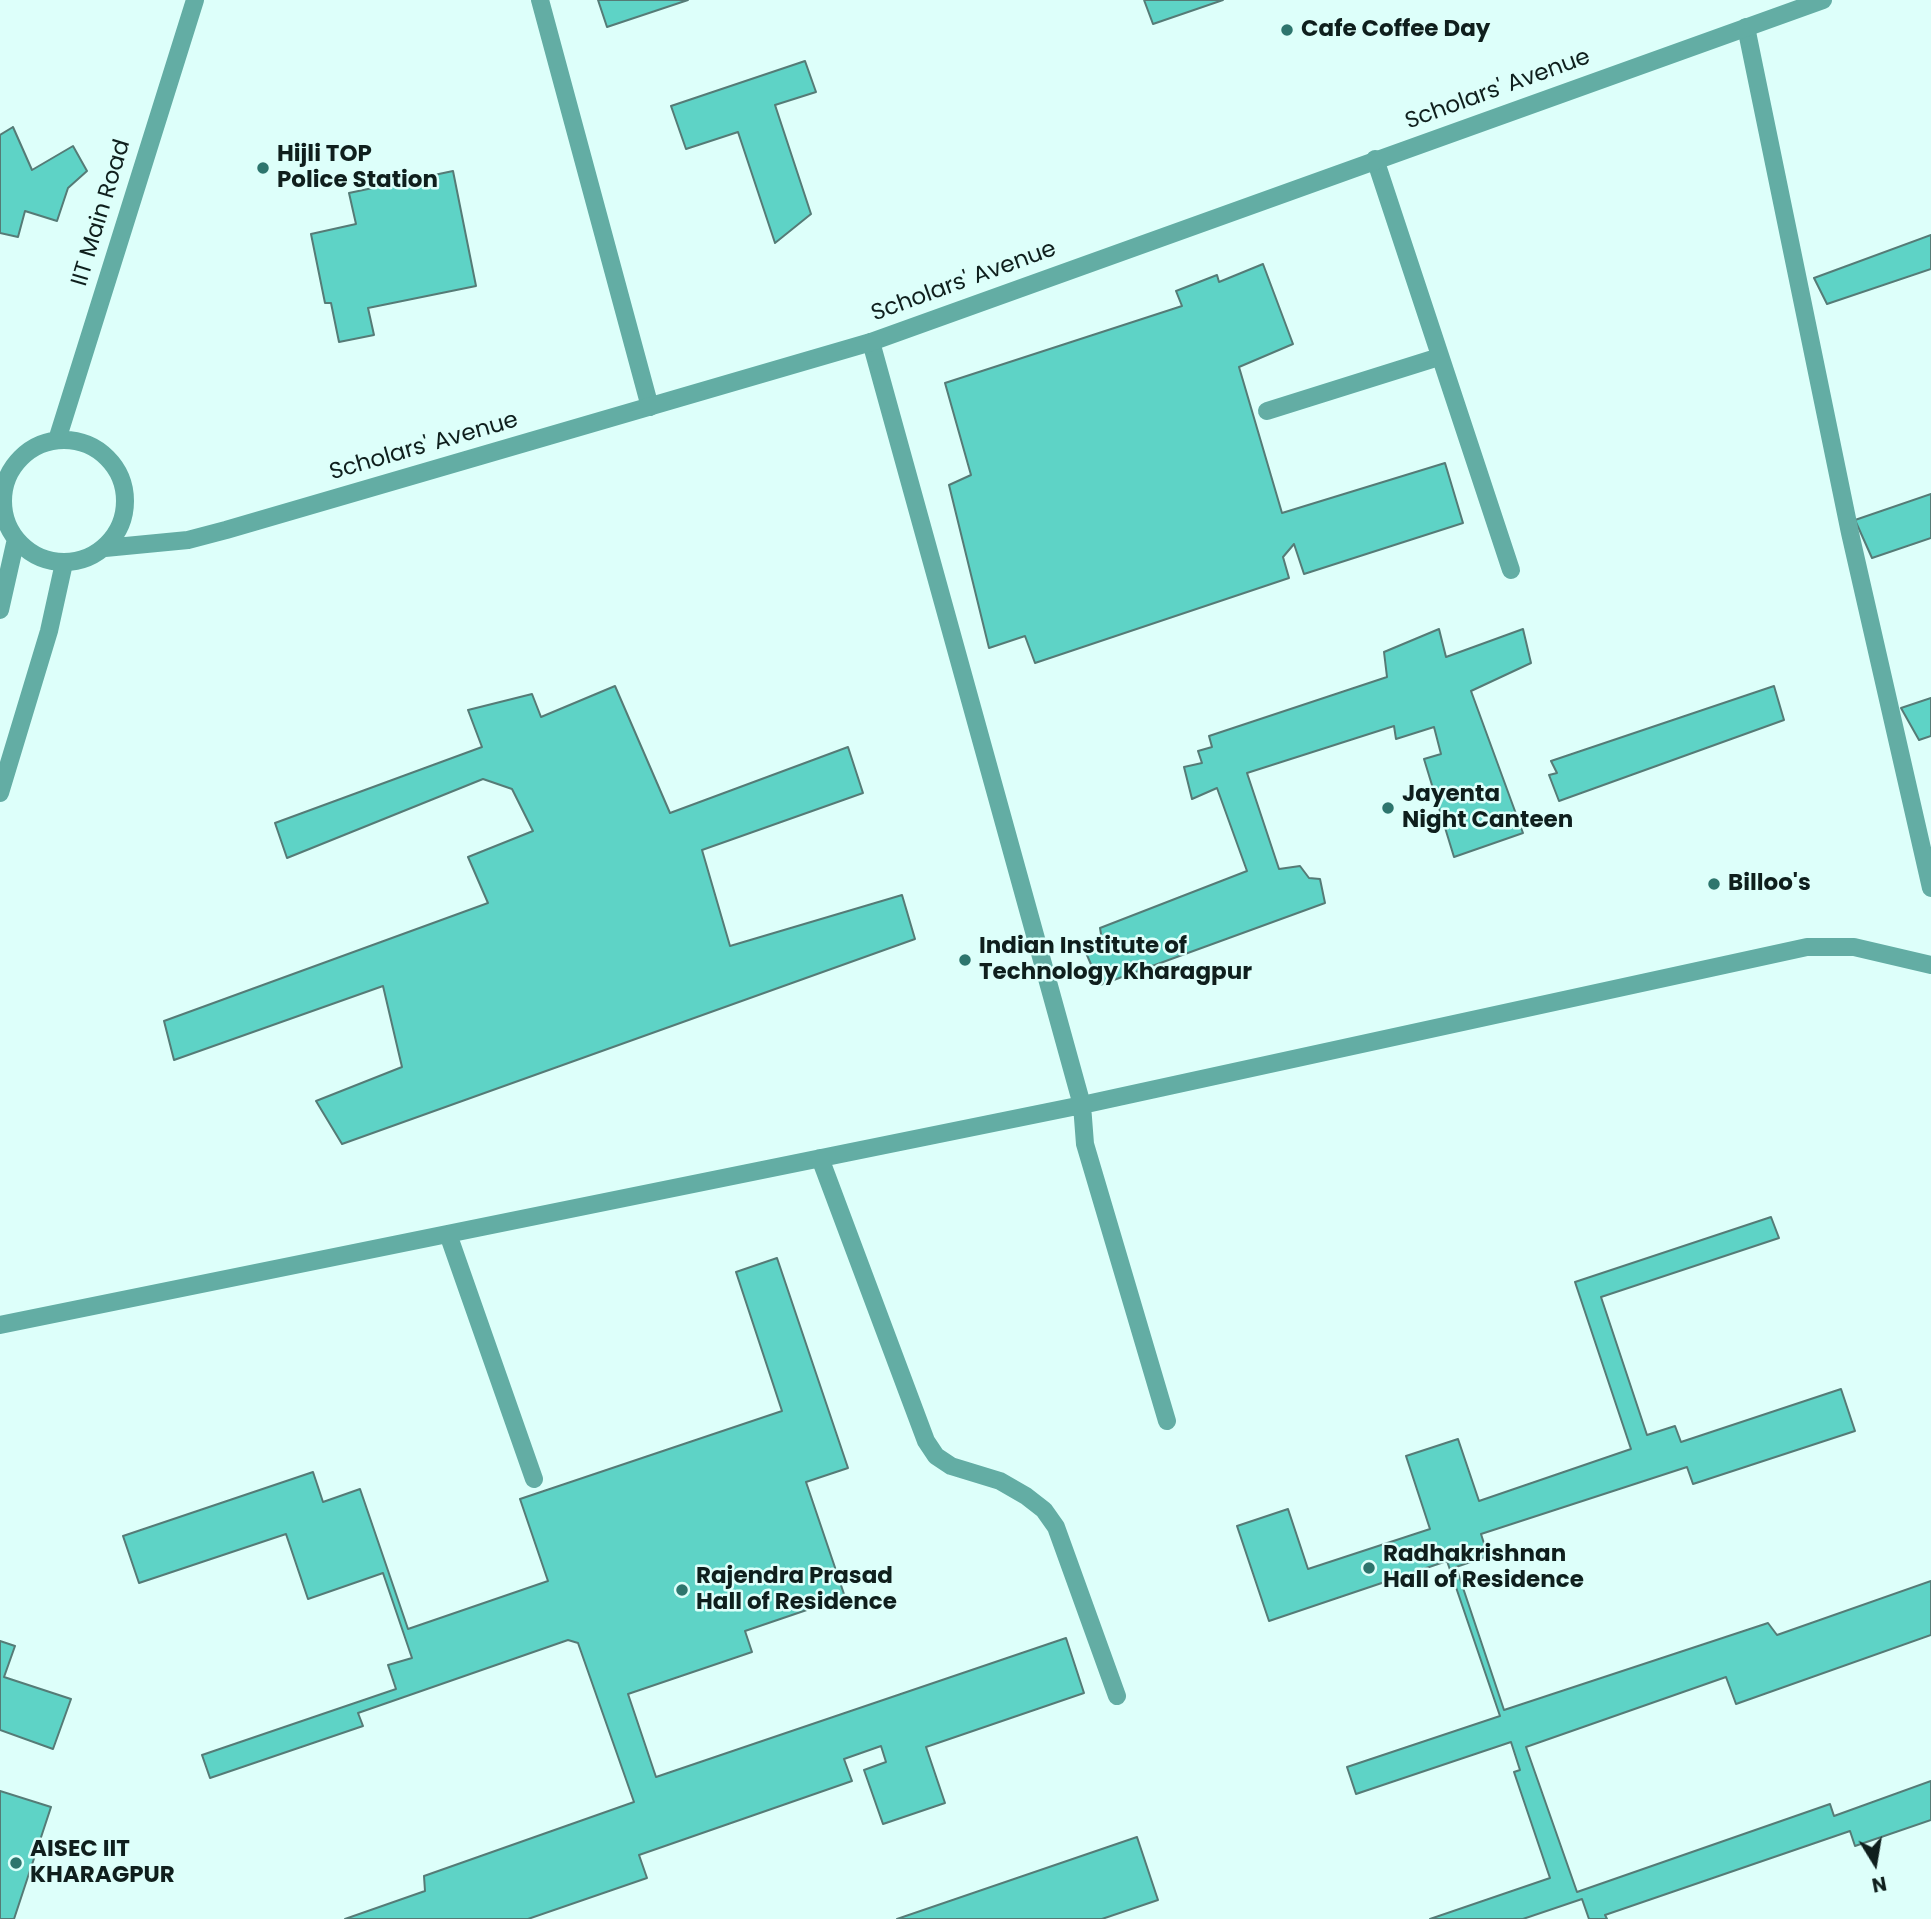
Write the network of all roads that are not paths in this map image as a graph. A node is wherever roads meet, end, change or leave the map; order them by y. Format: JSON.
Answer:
{"nodes":[{"id":1,"x":195,"y":0,"type":"edge"},
{"id":2,"x":541,"y":0,"type":"edge"},
{"id":3,"x":1823,"y":0,"type":"edge"},
{"id":4,"x":1746,"y":27,"type":"junction"},
{"id":5,"x":1375,"y":159,"type":"junction"},
{"id":6,"x":871,"y":342,"type":"junction"},
{"id":7,"x":1439,"y":357,"type":"junction"},
{"id":8,"x":650,"y":407,"type":"junction"},
{"id":9,"x":1268,"y":411,"type":"dead end"},
{"id":10,"x":57,"y":440,"type":"junction"},
{"id":11,"x":2,"y":489,"type":"edge"},
{"id":12,"x":16,"y":539,"type":"junction"},
{"id":13,"x":105,"y":548,"type":"junction"},
{"id":14,"x":64,"y":563,"type":"junction"},
{"id":15,"x":1511,"y":570,"type":"dead end"},
{"id":16,"x":0,"y":610,"type":"edge"},
{"id":17,"x":0,"y":793,"type":"edge"},
{"id":18,"x":1931,"y":888,"type":"edge"},
{"id":19,"x":1931,"y":965,"type":"edge"},
{"id":20,"x":1082,"y":1105,"type":"junction"},
{"id":21,"x":820,"y":1158,"type":"junction"},
{"id":22,"x":448,"y":1234,"type":"junction"},
{"id":23,"x":0,"y":1325,"type":"edge"},
{"id":24,"x":1167,"y":1421,"type":"dead end"},
{"id":25,"x":534,"y":1479,"type":"dead end"},
{"id":26,"x":1117,"y":1696,"type":"dead end"}],
"edges":[{"from":1,"to":10,"type":"street","name":"IIT Main Road"},
{"from":2,"to":8,"type":"street"},
{"from":3,"to":4,"type":"street","name":"Scholars' Avenue"},
{"from":4,"to":5,"type":"street","name":"Scholars' Avenue"},
{"from":4,"to":18,"type":"street"},
{"from":5,"to":6,"type":"street","name":"Scholars' Avenue"},
{"from":5,"to":7,"type":"street"},
{"from":6,"to":8,"type":"street","name":"Scholars' Avenue"},
{"from":6,"to":20,"type":"street"},
{"from":7,"to":9,"type":"street"},
{"from":7,"to":15,"type":"street"},
{"from":8,"to":13,"type":"street","name":"Scholars' Avenue"},
{"from":10,"to":11,"type":"street"},
{"from":10,"to":13,"type":"street"},
{"from":11,"to":12,"type":"street"},
{"from":12,"to":14,"type":"street"},
{"from":12,"to":16,"type":"street"},
{"from":13,"to":14,"type":"street"},
{"from":14,"to":17,"type":"street"},
{"from":19,"to":20,"type":"street"},
{"from":20,"to":21,"type":"street"},
{"from":20,"to":24,"type":"street"},
{"from":21,"to":22,"type":"street"},
{"from":21,"to":26,"type":"street"},
{"from":22,"to":23,"type":"street"},
{"from":22,"to":25,"type":"street"}]}
